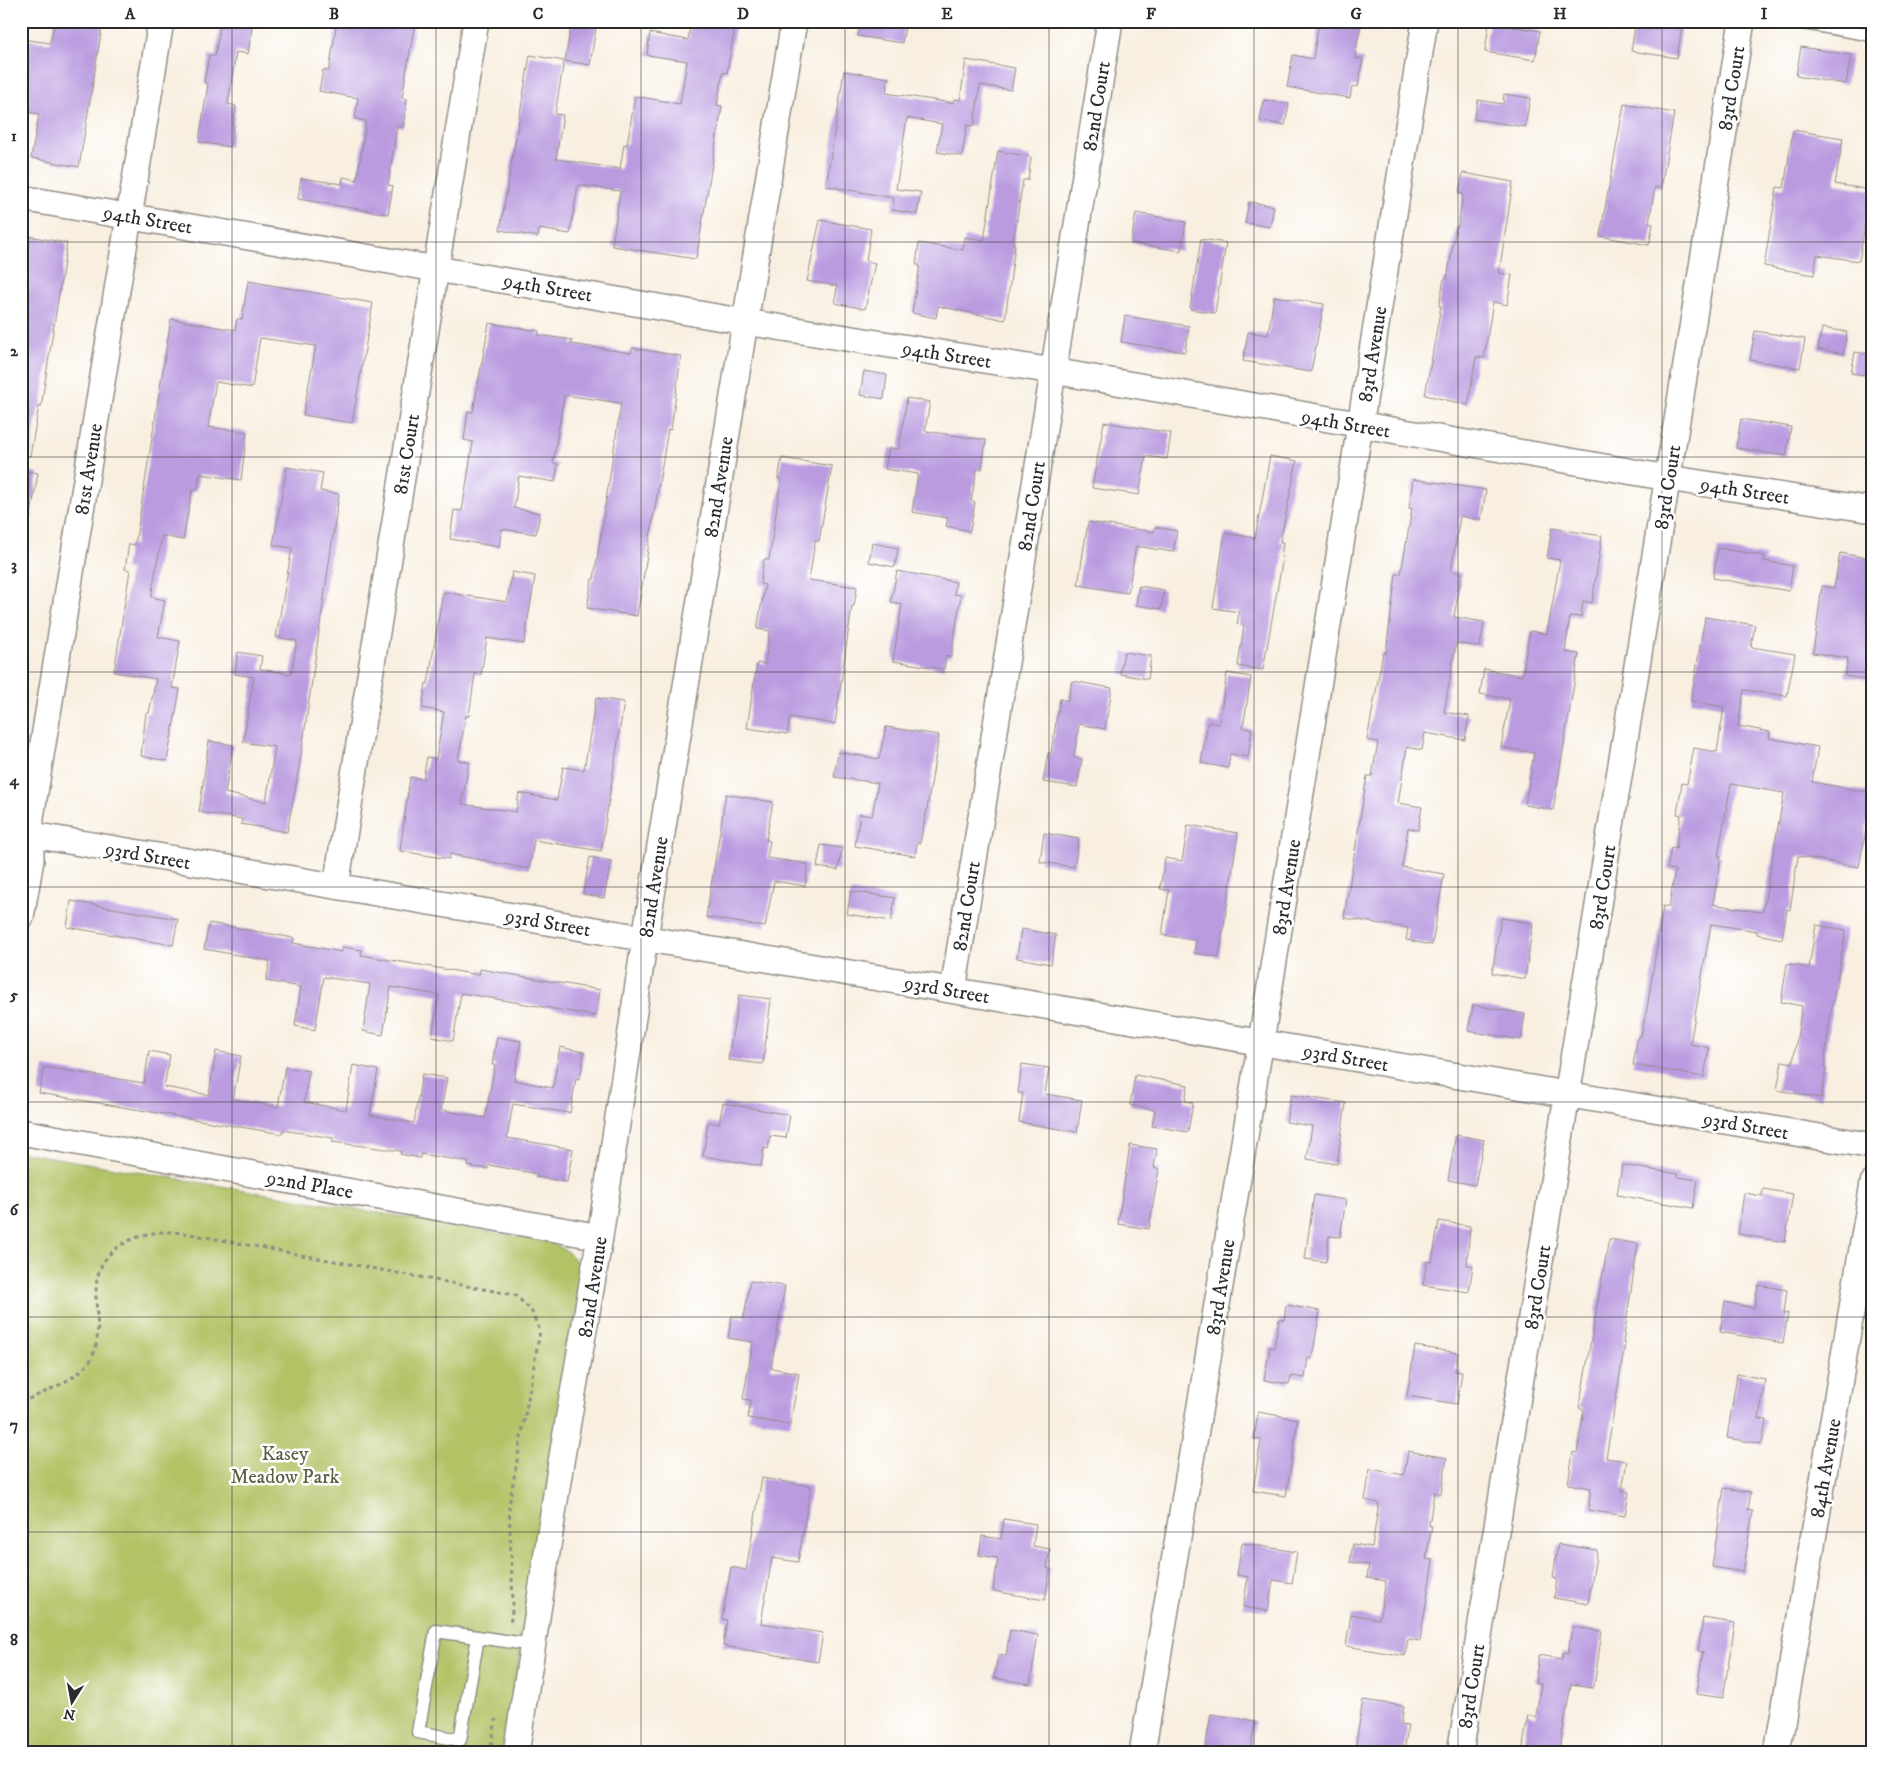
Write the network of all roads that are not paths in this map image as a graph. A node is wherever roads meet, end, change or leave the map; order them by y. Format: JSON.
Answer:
{"nodes":[{"id":1,"x":161,"y":21,"type":"edge"},
{"id":2,"x":476,"y":21,"type":"edge"},
{"id":3,"x":794,"y":21,"type":"edge"},
{"id":4,"x":1110,"y":21,"type":"edge"},
{"id":5,"x":1424,"y":21,"type":"edge"},
{"id":6,"x":1742,"y":21,"type":"edge"},
{"id":7,"x":1792,"y":21,"type":"edge"},
{"id":8,"x":1873,"y":35,"type":"edge"},
{"id":9,"x":21,"y":198,"type":"edge"},
{"id":10,"x":130,"y":216,"type":"junction"},
{"id":11,"x":436,"y":268,"type":"junction"},
{"id":12,"x":746,"y":322,"type":"junction"},
{"id":13,"x":1053,"y":371,"type":"junction"},
{"id":14,"x":1361,"y":425,"type":"junction"},
{"id":15,"x":1668,"y":478,"type":"junction"},
{"id":16,"x":1873,"y":510,"type":"edge"},
{"id":17,"x":26,"y":834,"type":"edge"},
{"id":18,"x":336,"y":886,"type":"junction"},
{"id":19,"x":21,"y":917,"type":"edge"},
{"id":20,"x":644,"y":938,"type":"junction"},
{"id":21,"x":952,"y":990,"type":"junction"},
{"id":22,"x":1260,"y":1043,"type":"junction"},
{"id":23,"x":1569,"y":1095,"type":"junction"},
{"id":24,"x":21,"y":1132,"type":"edge"},
{"id":25,"x":1873,"y":1146,"type":"edge"},
{"id":26,"x":1873,"y":1183,"type":"edge"},
{"id":27,"x":600,"y":1237,"type":"junction"},
{"id":28,"x":478,"y":1637,"type":"junction"},
{"id":29,"x":533,"y":1645,"type":"junction"},
{"id":30,"x":516,"y":1753,"type":"edge"},
{"id":31,"x":1142,"y":1753,"type":"edge"},
{"id":32,"x":1460,"y":1753,"type":"edge"},
{"id":33,"x":1777,"y":1753,"type":"edge"}],
"edges":[{"from":1,"to":10,"type":"street","name":"81st Avenue"},
{"from":2,"to":11,"type":"street","name":"81st Court"},
{"from":3,"to":12,"type":"street","name":"82nd Avenue"},
{"from":4,"to":13,"type":"street","name":"82nd Court"},
{"from":5,"to":14,"type":"street","name":"83rd Avenue"},
{"from":6,"to":15,"type":"street","name":"83rd Court"},
{"from":7,"to":8,"type":"lane"},
{"from":9,"to":10,"type":"street","name":"94th Street"},
{"from":10,"to":11,"type":"street","name":"94th Street"},
{"from":10,"to":17,"type":"street","name":"81st Avenue"},
{"from":11,"to":12,"type":"street","name":"94th Street"},
{"from":11,"to":18,"type":"street","name":"81st Court"},
{"from":12,"to":13,"type":"street","name":"94th Street"},
{"from":12,"to":20,"type":"street","name":"82nd Avenue"},
{"from":13,"to":14,"type":"street","name":"94th Street"},
{"from":13,"to":21,"type":"street","name":"82nd Court"},
{"from":14,"to":15,"type":"street","name":"94th Street"},
{"from":14,"to":22,"type":"street","name":"83rd Avenue"},
{"from":15,"to":16,"type":"street","name":"94th Street"},
{"from":15,"to":23,"type":"street","name":"83rd Court"},
{"from":17,"to":18,"type":"street","name":"93rd Street"},
{"from":17,"to":19,"type":"street","name":"81st Avenue"},
{"from":18,"to":20,"type":"street","name":"93rd Street"},
{"from":20,"to":21,"type":"street","name":"93rd Street"},
{"from":20,"to":27,"type":"street","name":"82nd Avenue"},
{"from":21,"to":22,"type":"street","name":"93rd Street"},
{"from":22,"to":23,"type":"street","name":"93rd Street"},
{"from":22,"to":31,"type":"street","name":"83rd Avenue"},
{"from":23,"to":25,"type":"street","name":"93rd Street"},
{"from":23,"to":32,"type":"street","name":"83rd Court"},
{"from":24,"to":27,"type":"street","name":"92nd Place"},
{"from":26,"to":33,"type":"street","name":"84th Avenue"},
{"from":27,"to":29,"type":"street","name":"82nd Avenue"},
{"from":28,"to":28,"type":"lane"},
{"from":28,"to":29,"type":"lane"},
{"from":29,"to":30,"type":"street","name":"82nd Avenue"}]}
